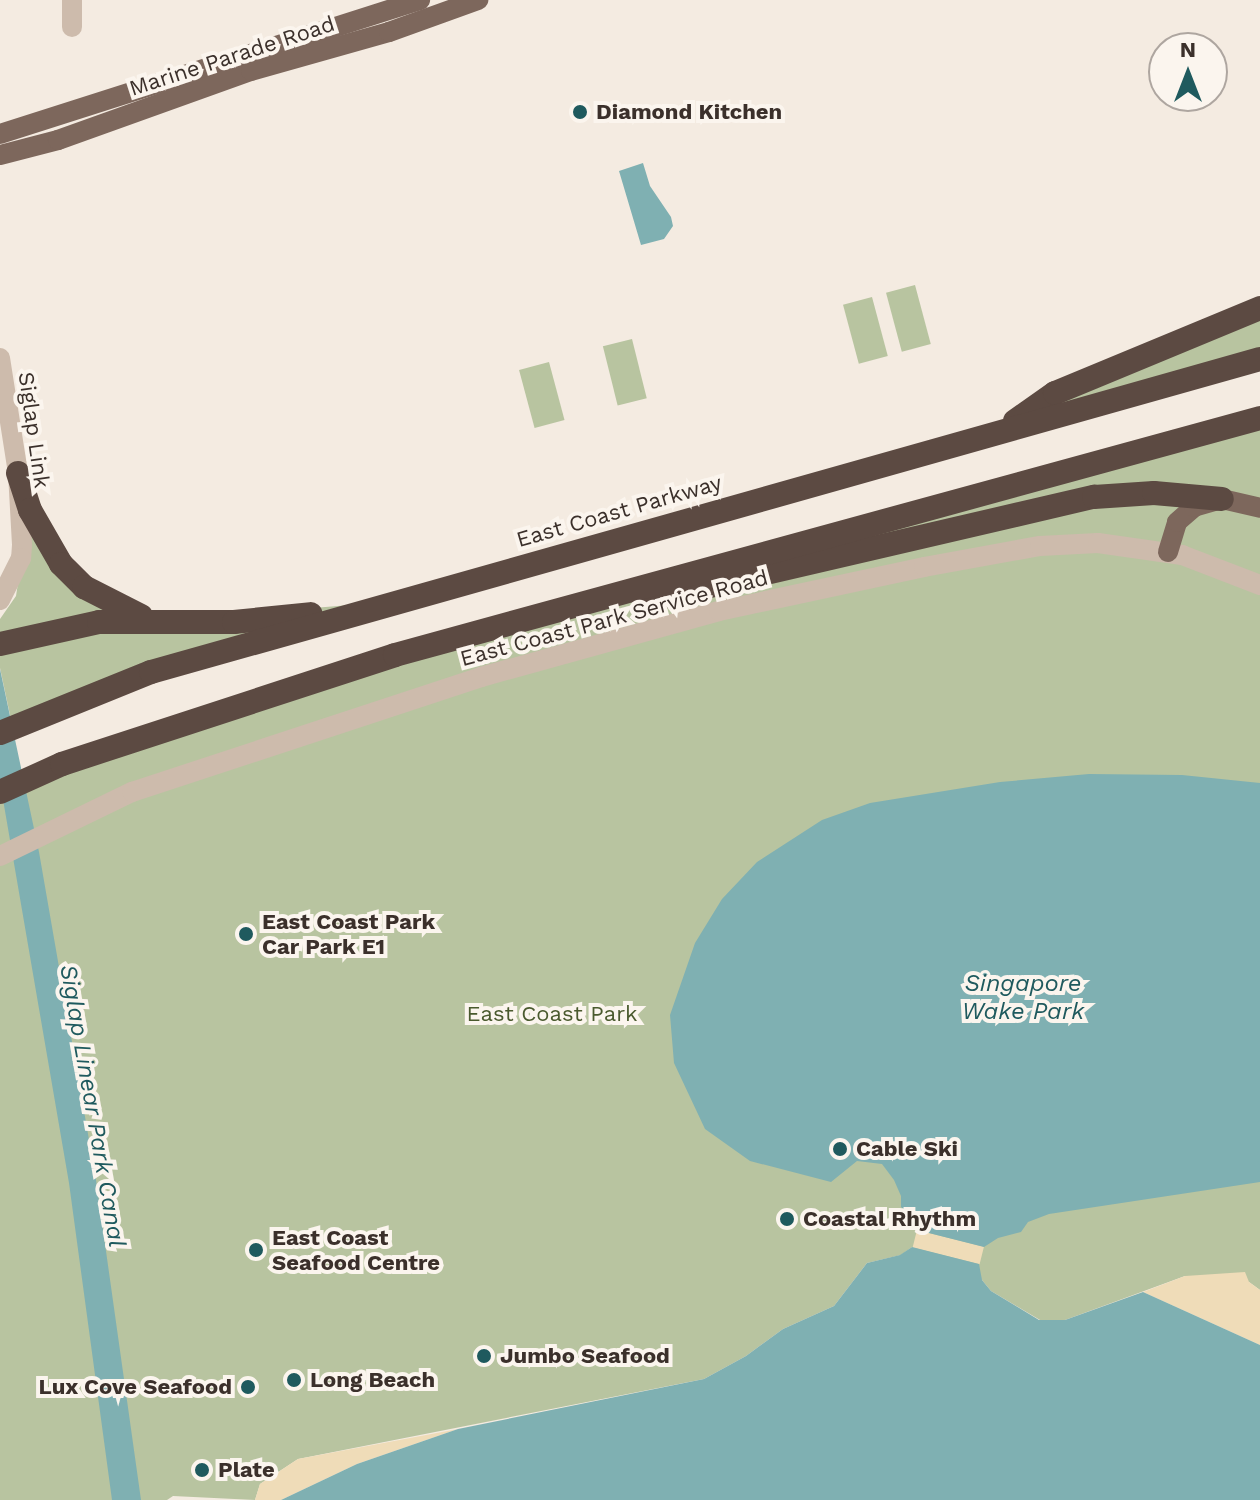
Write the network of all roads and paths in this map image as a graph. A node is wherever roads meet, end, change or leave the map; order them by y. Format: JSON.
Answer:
{"nodes":[{"id":1,"x":72,"y":0,"type":"edge"},
{"id":2,"x":420,"y":0,"type":"edge"},
{"id":3,"x":478,"y":0,"type":"edge"},
{"id":4,"x":72,"y":27,"type":"dead end"},
{"id":5,"x":0,"y":150,"type":"edge"},
{"id":6,"x":1260,"y":308,"type":"edge"},
{"id":7,"x":0,"y":358,"type":"edge"},
{"id":8,"x":1260,"y":359,"type":"edge"},
{"id":9,"x":1260,"y":418,"type":"edge"},
{"id":10,"x":1007,"y":428,"type":"junction"},
{"id":11,"x":18,"y":473,"type":"junction"},
{"id":12,"x":1222,"y":499,"type":"junction"},
{"id":13,"x":1260,"y":508,"type":"edge"},
{"id":14,"x":1168,"y":552,"type":"junction"},
{"id":15,"x":1260,"y":585,"type":"edge"},
{"id":16,"x":0,"y":600,"type":"edge"},
{"id":17,"x":374,"y":607,"type":"junction"},
{"id":18,"x":158,"y":622,"type":"junction"},
{"id":19,"x":498,"y":626,"type":"junction"},
{"id":20,"x":4,"y":643,"type":"edge"},
{"id":21,"x":9,"y":729,"type":"edge"},
{"id":22,"x":0,"y":792,"type":"edge"},
{"id":23,"x":4,"y":854,"type":"edge"}],
"edges":[{"from":1,"to":4,"type":"street"},
{"from":2,"to":5,"type":"main road","name":"Marine Parade Road"},
{"from":3,"to":5,"type":"main road","name":"Marine Parade Road"},
{"from":6,"to":10,"type":"highway"},
{"from":7,"to":11,"type":"street","name":"Siglap Link"},
{"from":8,"to":10,"type":"highway","name":"East Coast Parkway"},
{"from":9,"to":19,"type":"highway"},
{"from":10,"to":17,"type":"highway","name":"East Coast Parkway"},
{"from":11,"to":16,"type":"street","name":"Siglap Link"},
{"from":11,"to":18,"type":"highway"},
{"from":12,"to":13,"type":"main road"},
{"from":12,"to":14,"type":"main road"},
{"from":12,"to":19,"type":"highway"},
{"from":14,"to":15,"type":"street","name":"East Coast Park Service Road"},
{"from":14,"to":23,"type":"street","name":"East Coast Park Service Road"},
{"from":17,"to":18,"type":"highway"},
{"from":17,"to":21,"type":"highway","name":"East Coast Parkway"},
{"from":18,"to":20,"type":"highway"},
{"from":19,"to":22,"type":"highway"}]}
